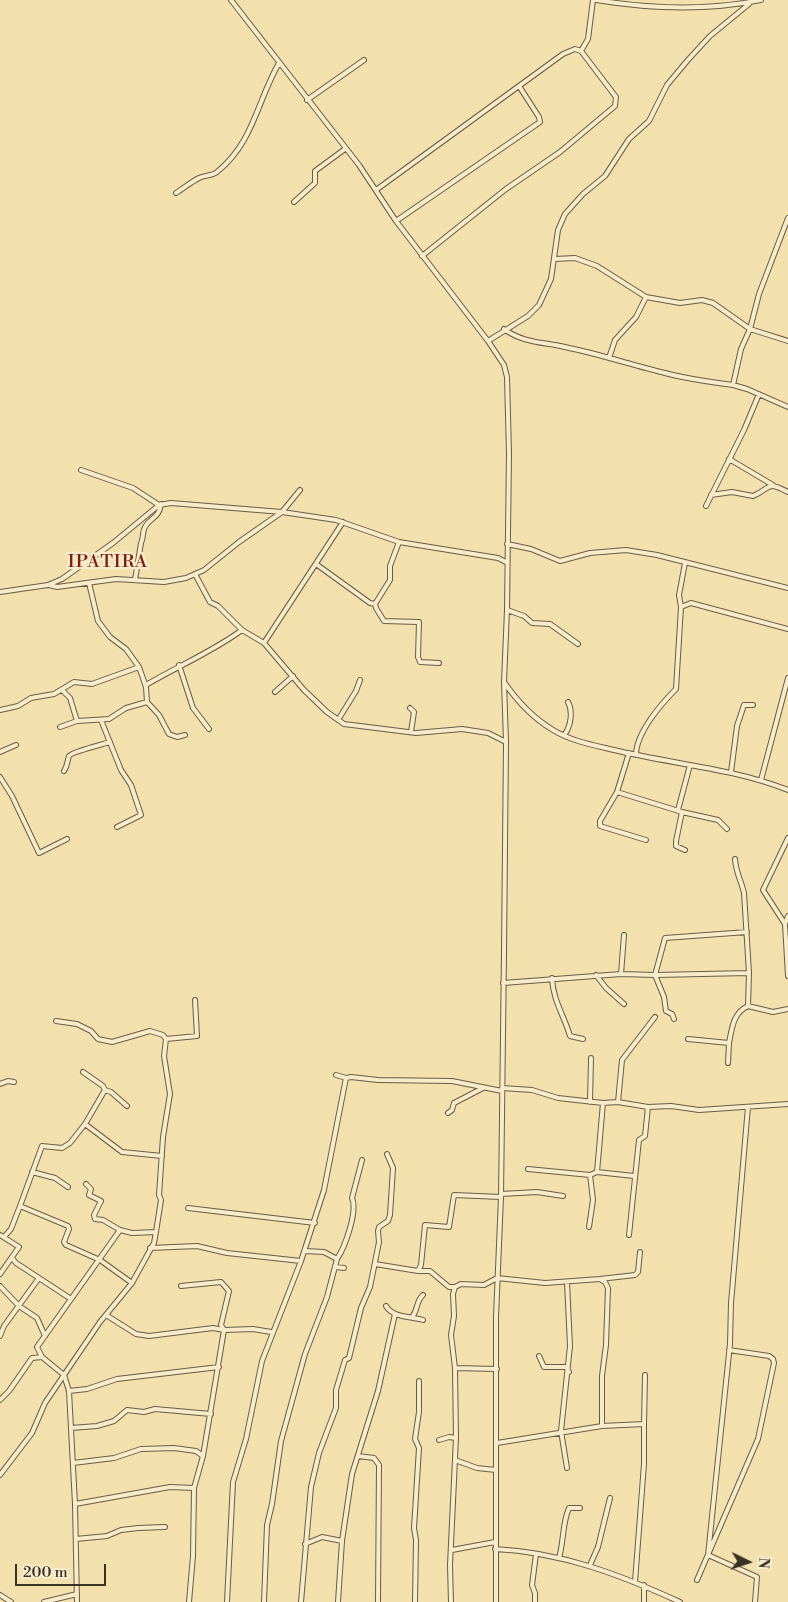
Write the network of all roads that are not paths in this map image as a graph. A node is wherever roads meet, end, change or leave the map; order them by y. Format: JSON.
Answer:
{"nodes":[{"id":1,"x":231,"y":0,"type":"edge"},
{"id":2,"x":594,"y":0,"type":"edge"},
{"id":3,"x":761,"y":0,"type":"edge"},
{"id":4,"x":749,"y":4,"type":"junction"},
{"id":5,"x":581,"y":51,"type":"junction"},
{"id":6,"x":364,"y":60,"type":"dead end"},
{"id":7,"x":279,"y":63,"type":"junction"},
{"id":8,"x":519,"y":86,"type":"junction"},
{"id":9,"x":307,"y":100,"type":"junction"},
{"id":10,"x":345,"y":149,"type":"junction"},
{"id":11,"x":376,"y":190,"type":"junction"},
{"id":12,"x":176,"y":193,"type":"dead end"},
{"id":13,"x":294,"y":202,"type":"dead end"},
{"id":14,"x":788,"y":218,"type":"edge"},
{"id":15,"x":396,"y":221,"type":"junction"},
{"id":16,"x":422,"y":256,"type":"junction"},
{"id":17,"x":555,"y":259,"type":"junction"},
{"id":18,"x":646,"y":297,"type":"junction"},
{"id":19,"x":504,"y":329,"type":"junction"},
{"id":20,"x":750,"y":329,"type":"junction"},
{"id":21,"x":488,"y":341,"type":"junction"},
{"id":22,"x":788,"y":342,"type":"edge"},
{"id":23,"x":609,"y":358,"type":"junction"},
{"id":24,"x":733,"y":385,"type":"junction"},
{"id":25,"x":759,"y":394,"type":"junction"},
{"id":26,"x":788,"y":407,"type":"edge"},
{"id":27,"x":729,"y":460,"type":"junction"},
{"id":28,"x":82,"y":470,"type":"dead end"},
{"id":29,"x":773,"y":485,"type":"junction"},
{"id":30,"x":300,"y":490,"type":"dead end"},
{"id":31,"x":788,"y":492,"type":"edge"},
{"id":32,"x":712,"y":495,"type":"junction"},
{"id":33,"x":160,"y":505,"type":"junction"},
{"id":34,"x":706,"y":506,"type":"dead end"},
{"id":35,"x":282,"y":512,"type":"junction"},
{"id":36,"x":342,"y":522,"type":"junction"},
{"id":37,"x":399,"y":542,"type":"junction"},
{"id":38,"x":507,"y":544,"type":"junction"},
{"id":39,"x":507,"y":554,"type":"junction"},
{"id":40,"x":498,"y":558,"type":"junction"},
{"id":41,"x":506,"y":562,"type":"junction"},
{"id":42,"x":685,"y":563,"type":"junction"},
{"id":43,"x":316,"y":564,"type":"junction"},
{"id":44,"x":195,"y":574,"type":"junction"},
{"id":45,"x":136,"y":580,"type":"junction"},
{"id":46,"x":89,"y":582,"type":"junction"},
{"id":47,"x":51,"y":585,"type":"junction"},
{"id":48,"x":788,"y":588,"type":"edge"},
{"id":49,"x":0,"y":592,"type":"edge"},
{"id":50,"x":376,"y":604,"type":"junction"},
{"id":51,"x":681,"y":607,"type":"junction"},
{"id":52,"x":507,"y":610,"type":"junction"},
{"id":53,"x":788,"y":629,"type":"edge"},
{"id":54,"x":242,"y":630,"type":"junction"},
{"id":55,"x":264,"y":644,"type":"junction"},
{"id":56,"x":578,"y":644,"type":"dead end"},
{"id":57,"x":439,"y":662,"type":"dead end"},
{"id":58,"x":179,"y":665,"type":"junction"},
{"id":59,"x":138,"y":667,"type":"junction"},
{"id":60,"x":293,"y":676,"type":"junction"},
{"id":61,"x":788,"y":678,"type":"edge"},
{"id":62,"x":360,"y":680,"type":"dead end"},
{"id":63,"x":504,"y":682,"type":"junction"},
{"id":64,"x":146,"y":685,"type":"junction"},
{"id":65,"x":62,"y":690,"type":"junction"},
{"id":66,"x":275,"y":692,"type":"dead end"},
{"id":67,"x":147,"y":702,"type":"junction"},
{"id":68,"x":568,"y":702,"type":"dead end"},
{"id":69,"x":753,"y":705,"type":"dead end"},
{"id":70,"x":410,"y":708,"type":"dead end"},
{"id":71,"x":0,"y":710,"type":"edge"},
{"id":72,"x":101,"y":720,"type":"junction"},
{"id":73,"x":338,"y":720,"type":"junction"},
{"id":74,"x":77,"y":721,"type":"junction"},
{"id":75,"x":60,"y":727,"type":"dead end"},
{"id":76,"x":209,"y":729,"type":"dead end"},
{"id":77,"x":411,"y":732,"type":"junction"},
{"id":78,"x":185,"y":735,"type":"dead end"},
{"id":79,"x":564,"y":735,"type":"junction"},
{"id":80,"x":110,"y":742,"type":"junction"},
{"id":81,"x":506,"y":742,"type":"junction"},
{"id":82,"x":16,"y":745,"type":"dead end"},
{"id":83,"x":0,"y":752,"type":"edge"},
{"id":84,"x":629,"y":753,"type":"junction"},
{"id":85,"x":636,"y":755,"type":"junction"},
{"id":86,"x":690,"y":765,"type":"junction"},
{"id":87,"x":64,"y":771,"type":"dead end"},
{"id":88,"x":731,"y":772,"type":"junction"},
{"id":89,"x":0,"y":776,"type":"edge"},
{"id":90,"x":761,"y":780,"type":"junction"},
{"id":91,"x":788,"y":790,"type":"edge"},
{"id":92,"x":617,"y":792,"type":"junction"},
{"id":93,"x":680,"y":811,"type":"junction"},
{"id":94,"x":117,"y":827,"type":"dead end"},
{"id":95,"x":727,"y":829,"type":"dead end"},
{"id":96,"x":788,"y":838,"type":"edge"},
{"id":97,"x":67,"y":839,"type":"dead end"},
{"id":98,"x":646,"y":840,"type":"dead end"},
{"id":99,"x":684,"y":850,"type":"dead end"},
{"id":100,"x":735,"y":859,"type":"dead end"},
{"id":101,"x":788,"y":916,"type":"edge"},
{"id":102,"x":785,"y":924,"type":"junction"},
{"id":103,"x":747,"y":932,"type":"junction"},
{"id":104,"x":624,"y":935,"type":"dead end"},
{"id":105,"x":749,"y":972,"type":"junction"},
{"id":106,"x":621,"y":974,"type":"junction"},
{"id":107,"x":596,"y":975,"type":"junction"},
{"id":108,"x":655,"y":975,"type":"junction"},
{"id":109,"x":788,"y":976,"type":"edge"},
{"id":110,"x":552,"y":978,"type":"junction"},
{"id":111,"x":503,"y":983,"type":"junction"},
{"id":112,"x":195,"y":1000,"type":"dead end"},
{"id":113,"x":624,"y":1004,"type":"dead end"},
{"id":114,"x":748,"y":1006,"type":"junction"},
{"id":115,"x":788,"y":1008,"type":"edge"},
{"id":116,"x":655,"y":1017,"type":"dead end"},
{"id":117,"x":674,"y":1019,"type":"dead end"},
{"id":118,"x":56,"y":1021,"type":"dead end"},
{"id":119,"x":583,"y":1038,"type":"dead end"},
{"id":120,"x":166,"y":1039,"type":"junction"},
{"id":121,"x":688,"y":1039,"type":"dead end"},
{"id":122,"x":729,"y":1043,"type":"junction"},
{"id":123,"x":591,"y":1058,"type":"dead end"},
{"id":124,"x":728,"y":1063,"type":"dead end"},
{"id":125,"x":83,"y":1072,"type":"dead end"},
{"id":126,"x":336,"y":1075,"type":"dead end"},
{"id":127,"x":346,"y":1078,"type":"junction"},
{"id":128,"x":14,"y":1082,"type":"dead end"},
{"id":129,"x":0,"y":1084,"type":"edge"},
{"id":130,"x":483,"y":1088,"type":"junction"},
{"id":131,"x":502,"y":1089,"type":"junction"},
{"id":132,"x":104,"y":1090,"type":"junction"},
{"id":133,"x":590,"y":1102,"type":"junction"},
{"id":134,"x":618,"y":1102,"type":"junction"},
{"id":135,"x":603,"y":1103,"type":"junction"},
{"id":136,"x":788,"y":1104,"type":"edge"},
{"id":137,"x":127,"y":1106,"type":"dead end"},
{"id":138,"x":648,"y":1107,"type":"junction"},
{"id":139,"x":748,"y":1107,"type":"junction"},
{"id":140,"x":448,"y":1113,"type":"dead end"},
{"id":141,"x":85,"y":1124,"type":"junction"},
{"id":142,"x":387,"y":1154,"type":"dead end"},
{"id":143,"x":162,"y":1156,"type":"junction"},
{"id":144,"x":362,"y":1160,"type":"dead end"},
{"id":145,"x":528,"y":1169,"type":"dead end"},
{"id":146,"x":32,"y":1172,"type":"junction"},
{"id":147,"x":597,"y":1172,"type":"junction"},
{"id":148,"x":590,"y":1175,"type":"junction"},
{"id":149,"x":634,"y":1176,"type":"junction"},
{"id":150,"x":86,"y":1184,"type":"dead end"},
{"id":151,"x":68,"y":1187,"type":"dead end"},
{"id":152,"x":501,"y":1195,"type":"junction"},
{"id":153,"x":563,"y":1196,"type":"dead end"},
{"id":154,"x":20,"y":1206,"type":"junction"},
{"id":155,"x":188,"y":1208,"type":"dead end"},
{"id":156,"x":315,"y":1223,"type":"junction"},
{"id":157,"x":588,"y":1227,"type":"dead end"},
{"id":158,"x":120,"y":1230,"type":"junction"},
{"id":159,"x":156,"y":1232,"type":"junction"},
{"id":160,"x":630,"y":1235,"type":"dead end"},
{"id":161,"x":2,"y":1236,"type":"edge"},
{"id":162,"x":150,"y":1248,"type":"junction"},
{"id":163,"x":305,"y":1251,"type":"junction"},
{"id":164,"x":640,"y":1252,"type":"dead end"},
{"id":165,"x":12,"y":1258,"type":"junction"},
{"id":166,"x":337,"y":1259,"type":"junction"},
{"id":167,"x":100,"y":1260,"type":"junction"},
{"id":168,"x":301,"y":1261,"type":"junction"},
{"id":169,"x":374,"y":1264,"type":"junction"},
{"id":170,"x":336,"y":1267,"type":"junction"},
{"id":171,"x":344,"y":1268,"type":"dead end"},
{"id":172,"x":418,"y":1271,"type":"junction"},
{"id":173,"x":0,"y":1274,"type":"edge"},
{"id":174,"x":39,"y":1278,"type":"junction"},
{"id":175,"x":497,"y":1278,"type":"junction"},
{"id":176,"x":600,"y":1279,"type":"junction"},
{"id":177,"x":568,"y":1282,"type":"junction"},
{"id":178,"x":132,"y":1283,"type":"junction"},
{"id":179,"x":0,"y":1286,"type":"edge"},
{"id":180,"x":181,"y":1286,"type":"dead end"},
{"id":181,"x":454,"y":1287,"type":"junction"},
{"id":182,"x":423,"y":1295,"type":"dead end"},
{"id":183,"x":71,"y":1299,"type":"junction"},
{"id":184,"x":19,"y":1306,"type":"junction"},
{"id":185,"x":386,"y":1306,"type":"dead end"},
{"id":186,"x":395,"y":1314,"type":"junction"},
{"id":187,"x":106,"y":1315,"type":"junction"},
{"id":188,"x":412,"y":1317,"type":"junction"},
{"id":189,"x":423,"y":1320,"type":"dead end"},
{"id":190,"x":224,"y":1330,"type":"junction"},
{"id":191,"x":271,"y":1332,"type":"junction"},
{"id":192,"x":0,"y":1336,"type":"edge"},
{"id":193,"x":45,"y":1336,"type":"junction"},
{"id":194,"x":729,"y":1350,"type":"junction"},
{"id":195,"x":540,"y":1356,"type":"dead end"},
{"id":196,"x":42,"y":1357,"type":"junction"},
{"id":197,"x":219,"y":1367,"type":"junction"},
{"id":198,"x":456,"y":1368,"type":"junction"},
{"id":199,"x":497,"y":1369,"type":"junction"},
{"id":200,"x":569,"y":1372,"type":"junction"},
{"id":201,"x":64,"y":1375,"type":"junction"},
{"id":202,"x":645,"y":1376,"type":"dead end"},
{"id":203,"x":419,"y":1381,"type":"dead end"},
{"id":204,"x":69,"y":1391,"type":"junction"},
{"id":205,"x":0,"y":1400,"type":"edge"},
{"id":206,"x":211,"y":1414,"type":"junction"},
{"id":207,"x":644,"y":1424,"type":"junction"},
{"id":208,"x":602,"y":1426,"type":"junction"},
{"id":209,"x":71,"y":1428,"type":"junction"},
{"id":210,"x":561,"y":1431,"type":"junction"},
{"id":211,"x":456,"y":1438,"type":"junction"},
{"id":212,"x":439,"y":1440,"type":"dead end"},
{"id":213,"x":497,"y":1443,"type":"junction"},
{"id":214,"x":203,"y":1456,"type":"junction"},
{"id":215,"x":358,"y":1456,"type":"junction"},
{"id":216,"x":455,"y":1460,"type":"junction"},
{"id":217,"x":73,"y":1463,"type":"junction"},
{"id":218,"x":568,"y":1468,"type":"dead end"},
{"id":219,"x":496,"y":1470,"type":"junction"},
{"id":220,"x":0,"y":1474,"type":"edge"},
{"id":221,"x":194,"y":1488,"type":"junction"},
{"id":222,"x":610,"y":1498,"type":"dead end"},
{"id":223,"x":76,"y":1504,"type":"junction"},
{"id":224,"x":580,"y":1508,"type":"dead end"},
{"id":225,"x":165,"y":1526,"type":"dead end"},
{"id":226,"x":76,"y":1539,"type":"junction"},
{"id":227,"x":342,"y":1541,"type":"junction"},
{"id":228,"x":495,"y":1542,"type":"junction"},
{"id":229,"x":305,"y":1544,"type":"junction"},
{"id":230,"x":495,"y":1549,"type":"junction"},
{"id":231,"x":452,"y":1550,"type":"junction"},
{"id":232,"x":536,"y":1554,"type":"junction"},
{"id":233,"x":708,"y":1555,"type":"junction"},
{"id":234,"x":559,"y":1558,"type":"junction"},
{"id":235,"x":590,"y":1565,"type":"junction"},
{"id":236,"x":698,"y":1580,"type":"dead end"},
{"id":237,"x":635,"y":1582,"type":"junction"},
{"id":238,"x":644,"y":1585,"type":"junction"},
{"id":239,"x":77,"y":1594,"type":"junction"},
{"id":240,"x":0,"y":1595,"type":"edge"},
{"id":241,"x":11,"y":1602,"type":"edge"},
{"id":242,"x":44,"y":1602,"type":"edge"},
{"id":243,"x":77,"y":1602,"type":"edge"},
{"id":244,"x":189,"y":1602,"type":"edge"},
{"id":245,"x":227,"y":1602,"type":"edge"},
{"id":246,"x":264,"y":1602,"type":"edge"},
{"id":247,"x":301,"y":1602,"type":"edge"},
{"id":248,"x":338,"y":1602,"type":"edge"},
{"id":249,"x":378,"y":1602,"type":"edge"},
{"id":250,"x":415,"y":1602,"type":"edge"},
{"id":251,"x":451,"y":1602,"type":"edge"},
{"id":252,"x":496,"y":1602,"type":"edge"},
{"id":253,"x":535,"y":1602,"type":"edge"},
{"id":254,"x":644,"y":1602,"type":"edge"},
{"id":255,"x":680,"y":1602,"type":"edge"},
{"id":256,"x":755,"y":1602,"type":"edge"}],
"edges":[{"from":1,"to":7,"type":"street"},
{"from":2,"to":4,"type":"street"},
{"from":2,"to":5,"type":"street"},
{"from":3,"to":4,"type":"street"},
{"from":4,"to":17,"type":"street"},
{"from":5,"to":8,"type":"street"},
{"from":5,"to":16,"type":"street"},
{"from":6,"to":9,"type":"street"},
{"from":7,"to":9,"type":"street"},
{"from":7,"to":12,"type":"street"},
{"from":8,"to":11,"type":"street"},
{"from":8,"to":15,"type":"street"},
{"from":9,"to":10,"type":"street"},
{"from":10,"to":11,"type":"street"},
{"from":10,"to":13,"type":"street"},
{"from":11,"to":15,"type":"street"},
{"from":14,"to":20,"type":"street"},
{"from":15,"to":16,"type":"street"},
{"from":16,"to":21,"type":"street"},
{"from":17,"to":18,"type":"street"},
{"from":17,"to":19,"type":"street"},
{"from":18,"to":20,"type":"street"},
{"from":18,"to":23,"type":"street"},
{"from":19,"to":21,"type":"street"},
{"from":19,"to":23,"type":"street"},
{"from":20,"to":22,"type":"street"},
{"from":20,"to":24,"type":"street"},
{"from":21,"to":38,"type":"street"},
{"from":23,"to":24,"type":"street"},
{"from":24,"to":25,"type":"street"},
{"from":25,"to":26,"type":"street"},
{"from":25,"to":27,"type":"street"},
{"from":27,"to":29,"type":"street"},
{"from":27,"to":32,"type":"street"},
{"from":28,"to":33,"type":"street"},
{"from":29,"to":31,"type":"street"},
{"from":29,"to":32,"type":"street"},
{"from":30,"to":35,"type":"street"},
{"from":32,"to":34,"type":"street"},
{"from":33,"to":35,"type":"street"},
{"from":33,"to":45,"type":"street"},
{"from":33,"to":47,"type":"street"},
{"from":35,"to":36,"type":"street"},
{"from":35,"to":44,"type":"street"},
{"from":36,"to":37,"type":"street"},
{"from":36,"to":43,"type":"street"},
{"from":37,"to":40,"type":"street"},
{"from":37,"to":50,"type":"street"},
{"from":38,"to":39,"type":"street"},
{"from":38,"to":42,"type":"street"},
{"from":39,"to":40,"type":"street"},
{"from":39,"to":41,"type":"street"},
{"from":40,"to":41,"type":"street"},
{"from":41,"to":52,"type":"street"},
{"from":42,"to":48,"type":"street"},
{"from":42,"to":51,"type":"street"},
{"from":43,"to":50,"type":"street"},
{"from":43,"to":55,"type":"street"},
{"from":44,"to":45,"type":"street"},
{"from":44,"to":54,"type":"street"},
{"from":45,"to":46,"type":"street"},
{"from":46,"to":47,"type":"street"},
{"from":46,"to":59,"type":"street"},
{"from":47,"to":49,"type":"street"},
{"from":50,"to":57,"type":"street"},
{"from":51,"to":53,"type":"street"},
{"from":51,"to":85,"type":"street"},
{"from":52,"to":56,"type":"street"},
{"from":52,"to":63,"type":"street"},
{"from":54,"to":55,"type":"street"},
{"from":54,"to":58,"type":"street"},
{"from":55,"to":60,"type":"street"},
{"from":58,"to":64,"type":"street"},
{"from":58,"to":76,"type":"street"},
{"from":59,"to":64,"type":"street"},
{"from":59,"to":65,"type":"street"},
{"from":60,"to":66,"type":"street"},
{"from":60,"to":73,"type":"street"},
{"from":61,"to":90,"type":"street"},
{"from":62,"to":73,"type":"street"},
{"from":63,"to":79,"type":"street"},
{"from":63,"to":81,"type":"street"},
{"from":64,"to":67,"type":"street"},
{"from":65,"to":71,"type":"street"},
{"from":65,"to":74,"type":"street"},
{"from":67,"to":72,"type":"street"},
{"from":67,"to":78,"type":"street"},
{"from":68,"to":79,"type":"street"},
{"from":69,"to":88,"type":"street"},
{"from":70,"to":77,"type":"street"},
{"from":72,"to":74,"type":"street"},
{"from":72,"to":80,"type":"street"},
{"from":73,"to":77,"type":"street"},
{"from":74,"to":75,"type":"street"},
{"from":77,"to":81,"type":"street"},
{"from":79,"to":84,"type":"street"},
{"from":80,"to":87,"type":"street"},
{"from":80,"to":94,"type":"street"},
{"from":81,"to":111,"type":"street"},
{"from":82,"to":83,"type":"street"},
{"from":84,"to":85,"type":"street"},
{"from":84,"to":92,"type":"street"},
{"from":85,"to":86,"type":"street"},
{"from":86,"to":88,"type":"street"},
{"from":86,"to":93,"type":"street"},
{"from":88,"to":90,"type":"street"},
{"from":89,"to":97,"type":"street"},
{"from":90,"to":91,"type":"street"},
{"from":92,"to":93,"type":"street"},
{"from":92,"to":98,"type":"street"},
{"from":93,"to":95,"type":"street"},
{"from":93,"to":99,"type":"street"},
{"from":96,"to":102,"type":"street"},
{"from":100,"to":103,"type":"street"},
{"from":101,"to":102,"type":"street"},
{"from":102,"to":109,"type":"street"},
{"from":103,"to":105,"type":"street"},
{"from":103,"to":108,"type":"street"},
{"from":104,"to":106,"type":"street"},
{"from":105,"to":108,"type":"street"},
{"from":105,"to":114,"type":"street"},
{"from":106,"to":107,"type":"street"},
{"from":106,"to":108,"type":"street"},
{"from":107,"to":110,"type":"street"},
{"from":107,"to":113,"type":"street"},
{"from":108,"to":117,"type":"street"},
{"from":110,"to":111,"type":"street"},
{"from":110,"to":119,"type":"street"},
{"from":111,"to":131,"type":"street"},
{"from":112,"to":120,"type":"street"},
{"from":114,"to":115,"type":"street"},
{"from":114,"to":122,"type":"street"},
{"from":116,"to":134,"type":"street"},
{"from":118,"to":120,"type":"street"},
{"from":120,"to":143,"type":"street"},
{"from":121,"to":122,"type":"street"},
{"from":122,"to":124,"type":"street"},
{"from":123,"to":133,"type":"street"},
{"from":125,"to":132,"type":"street"},
{"from":126,"to":127,"type":"street"},
{"from":127,"to":130,"type":"street"},
{"from":127,"to":156,"type":"street"},
{"from":128,"to":129,"type":"street"},
{"from":130,"to":131,"type":"street"},
{"from":130,"to":140,"type":"street"},
{"from":131,"to":133,"type":"street"},
{"from":131,"to":152,"type":"street"},
{"from":132,"to":137,"type":"street"},
{"from":132,"to":141,"type":"street"},
{"from":133,"to":135,"type":"street"},
{"from":134,"to":135,"type":"street"},
{"from":134,"to":138,"type":"street"},
{"from":135,"to":147,"type":"street"},
{"from":136,"to":139,"type":"street"},
{"from":138,"to":139,"type":"street"},
{"from":138,"to":149,"type":"street"},
{"from":139,"to":194,"type":"street"},
{"from":141,"to":143,"type":"street"},
{"from":141,"to":146,"type":"street"},
{"from":142,"to":169,"type":"street"},
{"from":143,"to":159,"type":"street"},
{"from":144,"to":166,"type":"street"},
{"from":145,"to":148,"type":"street"},
{"from":146,"to":151,"type":"street"},
{"from":146,"to":154,"type":"street"},
{"from":147,"to":148,"type":"street"},
{"from":147,"to":149,"type":"street"},
{"from":148,"to":157,"type":"street"},
{"from":149,"to":160,"type":"street"},
{"from":150,"to":158,"type":"street"},
{"from":152,"to":153,"type":"street"},
{"from":152,"to":172,"type":"street"},
{"from":152,"to":175,"type":"street"},
{"from":154,"to":161,"type":"street"},
{"from":154,"to":167,"type":"street"},
{"from":155,"to":156,"type":"street"},
{"from":156,"to":163,"type":"street"},
{"from":158,"to":159,"type":"street"},
{"from":158,"to":167,"type":"street"},
{"from":159,"to":162,"type":"street"},
{"from":161,"to":165,"type":"street"},
{"from":162,"to":168,"type":"street"},
{"from":162,"to":178,"type":"street"},
{"from":163,"to":166,"type":"street"},
{"from":163,"to":168,"type":"street"},
{"from":164,"to":176,"type":"street"},
{"from":165,"to":173,"type":"street"},
{"from":165,"to":174,"type":"street"},
{"from":166,"to":170,"type":"street"},
{"from":167,"to":178,"type":"street"},
{"from":167,"to":183,"type":"street"},
{"from":168,"to":191,"type":"street"},
{"from":169,"to":172,"type":"street"},
{"from":169,"to":229,"type":"street"},
{"from":170,"to":171,"type":"street"},
{"from":170,"to":246,"type":"street"},
{"from":172,"to":181,"type":"street"},
{"from":174,"to":183,"type":"street"},
{"from":174,"to":184,"type":"street"},
{"from":175,"to":177,"type":"street"},
{"from":175,"to":181,"type":"street"},
{"from":175,"to":199,"type":"street"},
{"from":176,"to":177,"type":"street"},
{"from":176,"to":208,"type":"street"},
{"from":177,"to":200,"type":"street"},
{"from":178,"to":187,"type":"street"},
{"from":179,"to":184,"type":"street"},
{"from":180,"to":190,"type":"street"},
{"from":181,"to":198,"type":"street"},
{"from":182,"to":188,"type":"street"},
{"from":183,"to":193,"type":"street"},
{"from":184,"to":192,"type":"street"},
{"from":184,"to":193,"type":"street"},
{"from":185,"to":186,"type":"street"},
{"from":186,"to":188,"type":"street"},
{"from":186,"to":215,"type":"street"},
{"from":187,"to":190,"type":"street"},
{"from":187,"to":201,"type":"street"},
{"from":188,"to":189,"type":"street"},
{"from":190,"to":191,"type":"street"},
{"from":190,"to":197,"type":"street"},
{"from":191,"to":245,"type":"street"},
{"from":193,"to":196,"type":"street"},
{"from":194,"to":233,"type":"street"},
{"from":194,"to":233,"type":"street"},
{"from":195,"to":200,"type":"street"},
{"from":196,"to":201,"type":"street"},
{"from":196,"to":205,"type":"street"},
{"from":197,"to":204,"type":"street"},
{"from":197,"to":206,"type":"street"},
{"from":198,"to":199,"type":"street"},
{"from":198,"to":211,"type":"street"},
{"from":199,"to":213,"type":"street"},
{"from":200,"to":210,"type":"street"},
{"from":201,"to":204,"type":"street"},
{"from":201,"to":220,"type":"street"},
{"from":202,"to":207,"type":"street"},
{"from":203,"to":250,"type":"street"},
{"from":204,"to":209,"type":"street"},
{"from":206,"to":209,"type":"street"},
{"from":206,"to":214,"type":"street"},
{"from":207,"to":208,"type":"street"},
{"from":207,"to":237,"type":"street"},
{"from":208,"to":210,"type":"street"},
{"from":209,"to":217,"type":"street"},
{"from":210,"to":213,"type":"street"},
{"from":210,"to":218,"type":"street"},
{"from":211,"to":212,"type":"street"},
{"from":211,"to":216,"type":"street"},
{"from":213,"to":219,"type":"street"},
{"from":214,"to":217,"type":"street"},
{"from":214,"to":221,"type":"street"},
{"from":215,"to":227,"type":"street"},
{"from":215,"to":249,"type":"street"},
{"from":216,"to":219,"type":"street"},
{"from":216,"to":231,"type":"street"},
{"from":217,"to":223,"type":"street"},
{"from":219,"to":228,"type":"street"},
{"from":221,"to":223,"type":"street"},
{"from":221,"to":244,"type":"street"},
{"from":222,"to":235,"type":"street"},
{"from":223,"to":226,"type":"street"},
{"from":224,"to":234,"type":"street"},
{"from":225,"to":226,"type":"street"},
{"from":226,"to":239,"type":"street"},
{"from":227,"to":229,"type":"street"},
{"from":227,"to":248,"type":"street"},
{"from":228,"to":230,"type":"street"},
{"from":228,"to":231,"type":"street"},
{"from":229,"to":247,"type":"street"},
{"from":230,"to":232,"type":"street"},
{"from":230,"to":252,"type":"street"},
{"from":231,"to":251,"type":"street"},
{"from":232,"to":234,"type":"street"},
{"from":232,"to":253,"type":"street"},
{"from":233,"to":236,"type":"street"},
{"from":233,"to":256,"type":"street"},
{"from":234,"to":235,"type":"street"},
{"from":235,"to":237,"type":"street"},
{"from":237,"to":238,"type":"street"},
{"from":238,"to":254,"type":"street"},
{"from":238,"to":255,"type":"street"},
{"from":239,"to":242,"type":"street"},
{"from":239,"to":243,"type":"street"},
{"from":240,"to":241,"type":"street"}]}
